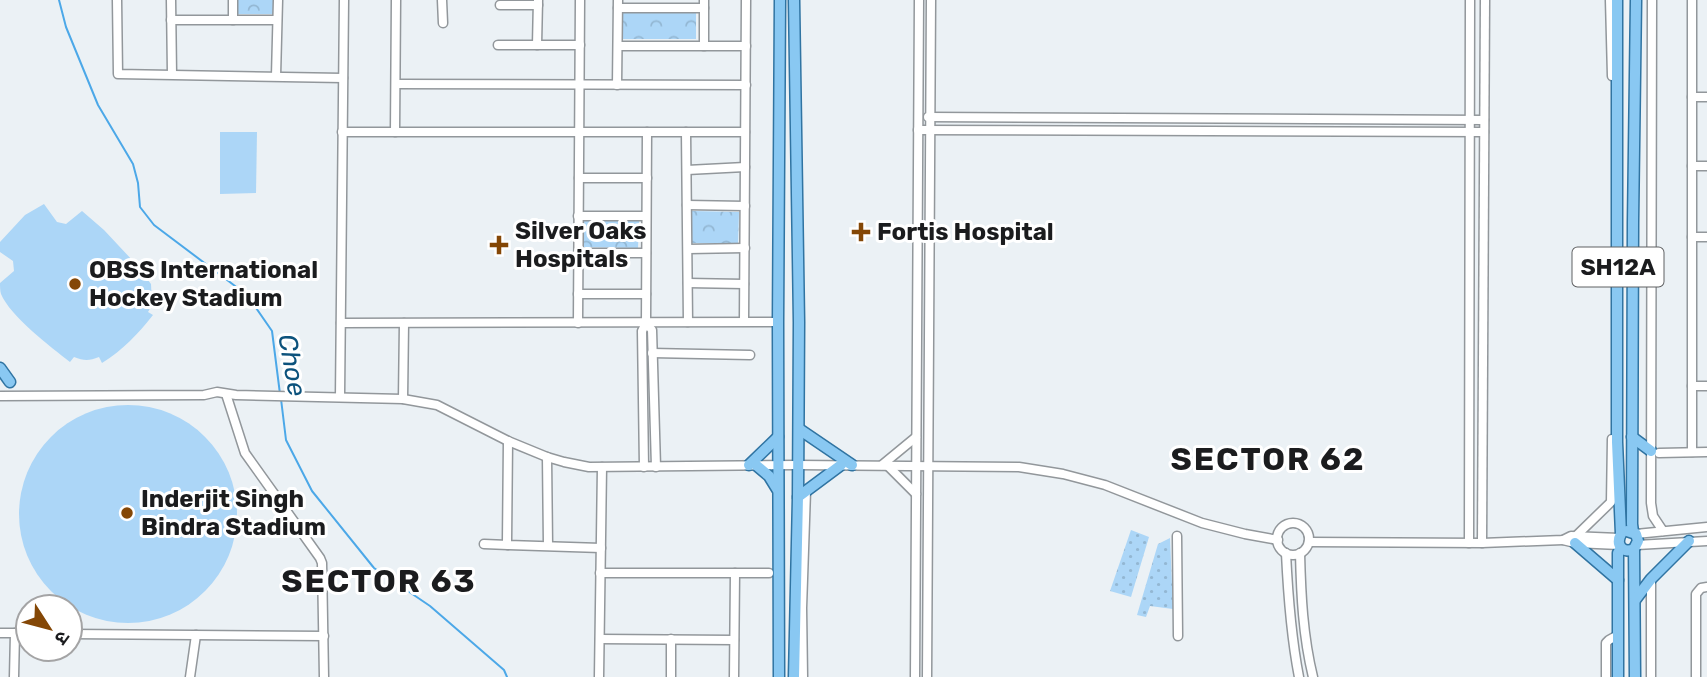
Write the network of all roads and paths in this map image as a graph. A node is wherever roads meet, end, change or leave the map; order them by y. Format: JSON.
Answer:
{"nodes":[{"id":1,"x":117,"y":0,"type":"edge"},
{"id":2,"x":171,"y":0,"type":"edge"},
{"id":3,"x":233,"y":0,"type":"edge"},
{"id":4,"x":278,"y":0,"type":"edge"},
{"id":5,"x":344,"y":0,"type":"edge"},
{"id":6,"x":396,"y":0,"type":"edge"},
{"id":7,"x":442,"y":0,"type":"edge"},
{"id":8,"x":580,"y":0,"type":"edge"},
{"id":9,"x":746,"y":0,"type":"edge"},
{"id":10,"x":780,"y":0,"type":"edge"},
{"id":11,"x":794,"y":0,"type":"edge"},
{"id":12,"x":919,"y":0,"type":"edge"},
{"id":13,"x":931,"y":0,"type":"edge"},
{"id":14,"x":1470,"y":0,"type":"edge"},
{"id":15,"x":1485,"y":0,"type":"edge"},
{"id":16,"x":1610,"y":0,"type":"edge"},
{"id":17,"x":1617,"y":0,"type":"edge"},
{"id":18,"x":1636,"y":0,"type":"edge"},
{"id":19,"x":1652,"y":0,"type":"edge"},
{"id":20,"x":1692,"y":0,"type":"edge"},
{"id":21,"x":538,"y":3,"type":"edge"},
{"id":22,"x":618,"y":4,"type":"edge"},
{"id":23,"x":704,"y":4,"type":"edge"},
{"id":24,"x":500,"y":5,"type":"dead end"},
{"id":25,"x":277,"y":19,"type":"junction"},
{"id":26,"x":171,"y":20,"type":"junction"},
{"id":27,"x":233,"y":20,"type":"junction"},
{"id":28,"x":443,"y":23,"type":"dead end"},
{"id":29,"x":498,"y":45,"type":"dead end"},
{"id":30,"x":537,"y":45,"type":"junction"},
{"id":31,"x":580,"y":45,"type":"junction"},
{"id":32,"x":618,"y":46,"type":"junction"},
{"id":33,"x":704,"y":46,"type":"junction"},
{"id":34,"x":746,"y":47,"type":"junction"},
{"id":35,"x":172,"y":74,"type":"junction"},
{"id":36,"x":276,"y":76,"type":"junction"},
{"id":37,"x":344,"y":78,"type":"junction"},
{"id":38,"x":396,"y":84,"type":"junction"},
{"id":39,"x":579,"y":85,"type":"junction"},
{"id":40,"x":618,"y":85,"type":"junction"},
{"id":41,"x":746,"y":85,"type":"junction"},
{"id":42,"x":1692,"y":97,"type":"junction"},
{"id":43,"x":1707,"y":97,"type":"edge"},
{"id":44,"x":918,"y":117,"type":"junction"},
{"id":45,"x":931,"y":117,"type":"junction"},
{"id":46,"x":1024,"y":118,"type":"junction"},
{"id":47,"x":1218,"y":119,"type":"junction"},
{"id":48,"x":1311,"y":120,"type":"junction"},
{"id":49,"x":1470,"y":120,"type":"junction"},
{"id":50,"x":1484,"y":120,"type":"junction"},
{"id":51,"x":918,"y":130,"type":"junction"},
{"id":52,"x":931,"y":131,"type":"junction"},
{"id":53,"x":1024,"y":131,"type":"junction"},
{"id":54,"x":342,"y":132,"type":"junction"},
{"id":55,"x":396,"y":132,"type":"junction"},
{"id":56,"x":579,"y":132,"type":"junction"},
{"id":57,"x":647,"y":132,"type":"junction"},
{"id":58,"x":686,"y":132,"type":"junction"},
{"id":59,"x":745,"y":132,"type":"junction"},
{"id":60,"x":1217,"y":132,"type":"junction"},
{"id":61,"x":1311,"y":132,"type":"junction"},
{"id":62,"x":1470,"y":132,"type":"junction"},
{"id":63,"x":1484,"y":132,"type":"junction"},
{"id":64,"x":1692,"y":166,"type":"junction"},
{"id":65,"x":1707,"y":166,"type":"edge"},
{"id":66,"x":745,"y":167,"type":"junction"},
{"id":67,"x":687,"y":170,"type":"junction"},
{"id":68,"x":579,"y":178,"type":"junction"},
{"id":69,"x":646,"y":178,"type":"junction"},
{"id":70,"x":687,"y":205,"type":"junction"},
{"id":71,"x":745,"y":205,"type":"junction"},
{"id":72,"x":578,"y":216,"type":"junction"},
{"id":73,"x":646,"y":216,"type":"junction"},
{"id":74,"x":1692,"y":237,"type":"junction"},
{"id":75,"x":1707,"y":237,"type":"edge"},
{"id":76,"x":745,"y":248,"type":"junction"},
{"id":77,"x":688,"y":249,"type":"junction"},
{"id":78,"x":578,"y":253,"type":"junction"},
{"id":79,"x":646,"y":253,"type":"junction"},
{"id":80,"x":688,"y":283,"type":"junction"},
{"id":81,"x":744,"y":284,"type":"junction"},
{"id":82,"x":1483,"y":286,"type":"junction"},
{"id":83,"x":1470,"y":288,"type":"junction"},
{"id":84,"x":578,"y":294,"type":"junction"},
{"id":85,"x":646,"y":294,"type":"junction"},
{"id":86,"x":744,"y":321,"type":"junction"},
{"id":87,"x":688,"y":322,"type":"junction"},
{"id":88,"x":778,"y":322,"type":"junction"},
{"id":89,"x":341,"y":323,"type":"junction"},
{"id":90,"x":404,"y":323,"type":"junction"},
{"id":91,"x":578,"y":323,"type":"junction"},
{"id":92,"x":646,"y":323,"type":"junction"},
{"id":93,"x":652,"y":353,"type":"junction"},
{"id":94,"x":750,"y":355,"type":"dead end"},
{"id":95,"x":0,"y":368,"type":"edge"},
{"id":96,"x":10,"y":382,"type":"dead end"},
{"id":97,"x":1692,"y":386,"type":"junction"},
{"id":98,"x":1707,"y":386,"type":"edge"},
{"id":99,"x":226,"y":394,"type":"junction"},
{"id":100,"x":0,"y":396,"type":"edge"},
{"id":101,"x":341,"y":397,"type":"junction"},
{"id":102,"x":403,"y":399,"type":"junction"},
{"id":103,"x":799,"y":429,"type":"junction"},
{"id":104,"x":778,"y":437,"type":"junction"},
{"id":105,"x":916,"y":437,"type":"junction"},
{"id":106,"x":1632,"y":437,"type":"junction"},
{"id":107,"x":508,"y":441,"type":"junction"},
{"id":108,"x":1615,"y":442,"type":"junction"},
{"id":109,"x":1655,"y":452,"type":"junction"},
{"id":110,"x":1692,"y":452,"type":"junction"},
{"id":111,"x":1707,"y":452,"type":"edge"},
{"id":112,"x":547,"y":457,"type":"junction"},
{"id":113,"x":753,"y":465,"type":"junction"},
{"id":114,"x":778,"y":465,"type":"junction"},
{"id":115,"x":798,"y":465,"type":"junction"},
{"id":116,"x":847,"y":465,"type":"junction"},
{"id":117,"x":885,"y":465,"type":"junction"},
{"id":118,"x":916,"y":465,"type":"junction"},
{"id":119,"x":929,"y":465,"type":"junction"},
{"id":120,"x":602,"y":467,"type":"junction"},
{"id":121,"x":644,"y":467,"type":"junction"},
{"id":122,"x":656,"y":467,"type":"junction"},
{"id":123,"x":779,"y":492,"type":"junction"},
{"id":124,"x":802,"y":494,"type":"junction"},
{"id":125,"x":916,"y":494,"type":"junction"},
{"id":126,"x":1707,"y":527,"type":"edge"},
{"id":127,"x":1663,"y":531,"type":"junction"},
{"id":128,"x":1177,"y":536,"type":"dead end"},
{"id":129,"x":1278,"y":540,"type":"junction"},
{"id":130,"x":1575,"y":540,"type":"junction"},
{"id":131,"x":1635,"y":540,"type":"junction"},
{"id":132,"x":1620,"y":541,"type":"junction"},
{"id":133,"x":1689,"y":541,"type":"junction"},
{"id":134,"x":1707,"y":541,"type":"edge"},
{"id":135,"x":1309,"y":542,"type":"junction"},
{"id":136,"x":1469,"y":543,"type":"junction"},
{"id":137,"x":1482,"y":543,"type":"junction"},
{"id":138,"x":484,"y":544,"type":"dead end"},
{"id":139,"x":508,"y":545,"type":"junction"},
{"id":140,"x":548,"y":545,"type":"junction"},
{"id":141,"x":601,"y":548,"type":"junction"},
{"id":142,"x":1286,"y":553,"type":"junction"},
{"id":143,"x":1300,"y":553,"type":"junction"},
{"id":144,"x":600,"y":573,"type":"junction"},
{"id":145,"x":735,"y":573,"type":"junction"},
{"id":146,"x":769,"y":573,"type":"dead end"},
{"id":147,"x":1651,"y":579,"type":"junction"},
{"id":148,"x":1618,"y":580,"type":"junction"},
{"id":149,"x":1707,"y":587,"type":"edge"},
{"id":150,"x":1635,"y":600,"type":"junction"},
{"id":151,"x":916,"y":605,"type":"junction"},
{"id":152,"x":928,"y":605,"type":"junction"},
{"id":153,"x":84,"y":634,"type":"edge"},
{"id":154,"x":196,"y":635,"type":"junction"},
{"id":155,"x":1618,"y":635,"type":"junction"},
{"id":156,"x":324,"y":636,"type":"junction"},
{"id":157,"x":1178,"y":636,"type":"dead end"},
{"id":158,"x":600,"y":639,"type":"junction"},
{"id":159,"x":671,"y":639,"type":"junction"},
{"id":160,"x":734,"y":640,"type":"junction"},
{"id":161,"x":1696,"y":656,"type":"junction"},
{"id":162,"x":1707,"y":656,"type":"edge"},
{"id":163,"x":190,"y":677,"type":"edge"},
{"id":164,"x":324,"y":677,"type":"edge"},
{"id":165,"x":599,"y":677,"type":"edge"},
{"id":166,"x":671,"y":677,"type":"edge"},
{"id":167,"x":734,"y":677,"type":"edge"},
{"id":168,"x":779,"y":677,"type":"edge"},
{"id":169,"x":794,"y":677,"type":"edge"},
{"id":170,"x":803,"y":677,"type":"edge"},
{"id":171,"x":915,"y":677,"type":"edge"},
{"id":172,"x":927,"y":677,"type":"edge"},
{"id":173,"x":1299,"y":677,"type":"edge"},
{"id":174,"x":1313,"y":677,"type":"edge"},
{"id":175,"x":1606,"y":677,"type":"edge"},
{"id":176,"x":1618,"y":677,"type":"edge"},
{"id":177,"x":1634,"y":677,"type":"edge"},
{"id":178,"x":1651,"y":677,"type":"edge"},
{"id":179,"x":1696,"y":677,"type":"edge"}],
"edges":[{"from":1,"to":35,"type":"street"},
{"from":2,"to":26,"type":"street"},
{"from":3,"to":27,"type":"street"},
{"from":4,"to":25,"type":"street"},
{"from":5,"to":37,"type":"street"},
{"from":6,"to":38,"type":"street"},
{"from":7,"to":28,"type":"street"},
{"from":8,"to":31,"type":"street"},
{"from":9,"to":34,"type":"street"},
{"from":10,"to":88,"type":"main road"},
{"from":11,"to":103,"type":"main road"},
{"from":12,"to":44,"type":"street"},
{"from":13,"to":45,"type":"street"},
{"from":14,"to":49,"type":"street"},
{"from":15,"to":50,"type":"street"},
{"from":16,"to":108,"type":"street"},
{"from":17,"to":108,"type":"main road","number":"SH12A"},
{"from":18,"to":106,"type":"main road","number":"SH12A"},
{"from":19,"to":109,"type":"street"},
{"from":20,"to":42,"type":"street"},
{"from":21,"to":24,"type":"street"},
{"from":21,"to":30,"type":"street"},
{"from":22,"to":23,"type":"street"},
{"from":22,"to":32,"type":"street"},
{"from":23,"to":33,"type":"street"},
{"from":25,"to":27,"type":"street"},
{"from":25,"to":36,"type":"street"},
{"from":26,"to":27,"type":"street"},
{"from":26,"to":35,"type":"street"},
{"from":29,"to":30,"type":"street"},
{"from":30,"to":31,"type":"street"},
{"from":31,"to":39,"type":"street"},
{"from":32,"to":33,"type":"street"},
{"from":32,"to":40,"type":"street"},
{"from":33,"to":34,"type":"street"},
{"from":34,"to":41,"type":"street"},
{"from":35,"to":36,"type":"street"},
{"from":36,"to":37,"type":"street"},
{"from":37,"to":54,"type":"street"},
{"from":38,"to":39,"type":"street"},
{"from":38,"to":55,"type":"street"},
{"from":39,"to":40,"type":"street"},
{"from":39,"to":56,"type":"street"},
{"from":40,"to":41,"type":"street"},
{"from":41,"to":59,"type":"street"},
{"from":42,"to":43,"type":"street"},
{"from":42,"to":64,"type":"street"},
{"from":44,"to":45,"type":"street"},
{"from":44,"to":51,"type":"street"},
{"from":45,"to":46,"type":"street"},
{"from":45,"to":52,"type":"street"},
{"from":46,"to":47,"type":"street"},
{"from":46,"to":53,"type":"street"},
{"from":47,"to":48,"type":"street"},
{"from":47,"to":60,"type":"street"},
{"from":48,"to":49,"type":"street"},
{"from":48,"to":61,"type":"street"},
{"from":49,"to":50,"type":"street"},
{"from":49,"to":62,"type":"street"},
{"from":50,"to":63,"type":"street"},
{"from":51,"to":52,"type":"street"},
{"from":51,"to":105,"type":"street"},
{"from":52,"to":53,"type":"street"},
{"from":52,"to":119,"type":"street"},
{"from":53,"to":60,"type":"street"},
{"from":54,"to":55,"type":"street"},
{"from":54,"to":89,"type":"street"},
{"from":55,"to":56,"type":"street"},
{"from":56,"to":57,"type":"street"},
{"from":56,"to":68,"type":"street"},
{"from":57,"to":58,"type":"street"},
{"from":57,"to":69,"type":"street"},
{"from":58,"to":59,"type":"street"},
{"from":58,"to":67,"type":"street"},
{"from":59,"to":66,"type":"street"},
{"from":60,"to":61,"type":"street"},
{"from":61,"to":62,"type":"street"},
{"from":62,"to":63,"type":"street"},
{"from":62,"to":83,"type":"street"},
{"from":63,"to":82,"type":"street"},
{"from":64,"to":65,"type":"street"},
{"from":64,"to":74,"type":"street"},
{"from":66,"to":67,"type":"street"},
{"from":66,"to":71,"type":"street"},
{"from":67,"to":70,"type":"street"},
{"from":68,"to":69,"type":"street"},
{"from":68,"to":72,"type":"street"},
{"from":69,"to":73,"type":"street"},
{"from":70,"to":71,"type":"street"},
{"from":70,"to":77,"type":"street"},
{"from":71,"to":76,"type":"street"},
{"from":72,"to":73,"type":"street"},
{"from":72,"to":78,"type":"street"},
{"from":73,"to":79,"type":"street"},
{"from":74,"to":75,"type":"street"},
{"from":74,"to":97,"type":"street"},
{"from":76,"to":77,"type":"street"},
{"from":76,"to":81,"type":"street"},
{"from":77,"to":80,"type":"street"},
{"from":78,"to":79,"type":"street"},
{"from":78,"to":84,"type":"street"},
{"from":79,"to":85,"type":"street"},
{"from":80,"to":81,"type":"street"},
{"from":80,"to":87,"type":"street"},
{"from":81,"to":86,"type":"street"},
{"from":82,"to":83,"type":"street"},
{"from":82,"to":137,"type":"street"},
{"from":83,"to":136,"type":"street"},
{"from":84,"to":85,"type":"street"},
{"from":84,"to":91,"type":"street"},
{"from":85,"to":92,"type":"street"},
{"from":86,"to":87,"type":"street"},
{"from":86,"to":88,"type":"street"},
{"from":87,"to":92,"type":"street"},
{"from":88,"to":104,"type":"main road"},
{"from":89,"to":90,"type":"street"},
{"from":89,"to":101,"type":"street"},
{"from":90,"to":91,"type":"street"},
{"from":90,"to":102,"type":"street"},
{"from":91,"to":92,"type":"street"},
{"from":92,"to":93,"type":"street"},
{"from":92,"to":121,"type":"street"},
{"from":93,"to":94,"type":"street"},
{"from":93,"to":122,"type":"street"},
{"from":95,"to":96,"type":"main road"},
{"from":97,"to":98,"type":"street"},
{"from":97,"to":110,"type":"street"},
{"from":99,"to":100,"type":"street"},
{"from":99,"to":101,"type":"street"},
{"from":99,"to":156,"type":"street"},
{"from":101,"to":102,"type":"street"},
{"from":102,"to":107,"type":"street"},
{"from":103,"to":115,"type":"main road"},
{"from":103,"to":116,"type":"main road"},
{"from":104,"to":113,"type":"main road"},
{"from":104,"to":114,"type":"main road"},
{"from":105,"to":117,"type":"street"},
{"from":105,"to":118,"type":"street"},
{"from":106,"to":109,"type":"main road"},
{"from":106,"to":131,"type":"main road","number":"SH12A"},
{"from":107,"to":112,"type":"street"},
{"from":107,"to":139,"type":"street"},
{"from":108,"to":130,"type":"street"},
{"from":108,"to":132,"type":"main road","number":"SH12A"},
{"from":109,"to":110,"type":"street"},
{"from":109,"to":127,"type":"street"},
{"from":110,"to":111,"type":"street"},
{"from":112,"to":120,"type":"street"},
{"from":112,"to":140,"type":"street"},
{"from":113,"to":114,"type":"street"},
{"from":113,"to":122,"type":"street"},
{"from":113,"to":123,"type":"main road"},
{"from":114,"to":115,"type":"street"},
{"from":114,"to":123,"type":"main road"},
{"from":115,"to":116,"type":"street"},
{"from":115,"to":124,"type":"main road"},
{"from":116,"to":117,"type":"street"},
{"from":116,"to":124,"type":"main road"},
{"from":117,"to":118,"type":"street"},
{"from":117,"to":125,"type":"street"},
{"from":118,"to":119,"type":"street"},
{"from":118,"to":125,"type":"street"},
{"from":119,"to":129,"type":"street"},
{"from":119,"to":152,"type":"street"},
{"from":120,"to":121,"type":"street"},
{"from":120,"to":141,"type":"street"},
{"from":121,"to":122,"type":"street"},
{"from":123,"to":168,"type":"main road"},
{"from":124,"to":169,"type":"main road"},
{"from":124,"to":170,"type":"street"},
{"from":125,"to":151,"type":"street"},
{"from":126,"to":127,"type":"street"},
{"from":127,"to":131,"type":"street"},
{"from":128,"to":157,"type":"street"},
{"from":129,"to":135,"type":"street"},
{"from":129,"to":142,"type":"street"},
{"from":130,"to":132,"type":"street"},
{"from":130,"to":137,"type":"street"},
{"from":130,"to":148,"type":"main road"},
{"from":131,"to":132,"type":"main road"},
{"from":131,"to":132,"type":"main road"},
{"from":131,"to":133,"type":"street"},
{"from":131,"to":150,"type":"main road","number":"SH12A"},
{"from":132,"to":148,"type":"main road","number":"SH12A"},
{"from":133,"to":134,"type":"street"},
{"from":133,"to":147,"type":"main road"},
{"from":135,"to":136,"type":"street"},
{"from":135,"to":143,"type":"street"},
{"from":136,"to":137,"type":"street"},
{"from":138,"to":139,"type":"street"},
{"from":139,"to":140,"type":"street"},
{"from":140,"to":141,"type":"street"},
{"from":141,"to":144,"type":"street"},
{"from":142,"to":143,"type":"street"},
{"from":142,"to":173,"type":"street"},
{"from":143,"to":174,"type":"street"},
{"from":144,"to":145,"type":"street"},
{"from":144,"to":158,"type":"street"},
{"from":145,"to":146,"type":"street"},
{"from":145,"to":160,"type":"street"},
{"from":147,"to":150,"type":"main road"},
{"from":147,"to":178,"type":"street"},
{"from":148,"to":155,"type":"main road","number":"SH12A"},
{"from":149,"to":161,"type":"street"},
{"from":150,"to":177,"type":"main road","number":"SH12A"},
{"from":151,"to":152,"type":"street"},
{"from":151,"to":171,"type":"street"},
{"from":152,"to":172,"type":"street"},
{"from":153,"to":154,"type":"street"},
{"from":154,"to":156,"type":"street"},
{"from":154,"to":163,"type":"street"},
{"from":155,"to":175,"type":"street"},
{"from":155,"to":176,"type":"main road","number":"SH12A"},
{"from":156,"to":164,"type":"street"},
{"from":158,"to":159,"type":"street"},
{"from":158,"to":165,"type":"street"},
{"from":159,"to":160,"type":"street"},
{"from":159,"to":166,"type":"street"},
{"from":160,"to":167,"type":"street"},
{"from":161,"to":162,"type":"street"},
{"from":161,"to":179,"type":"street"}]}
